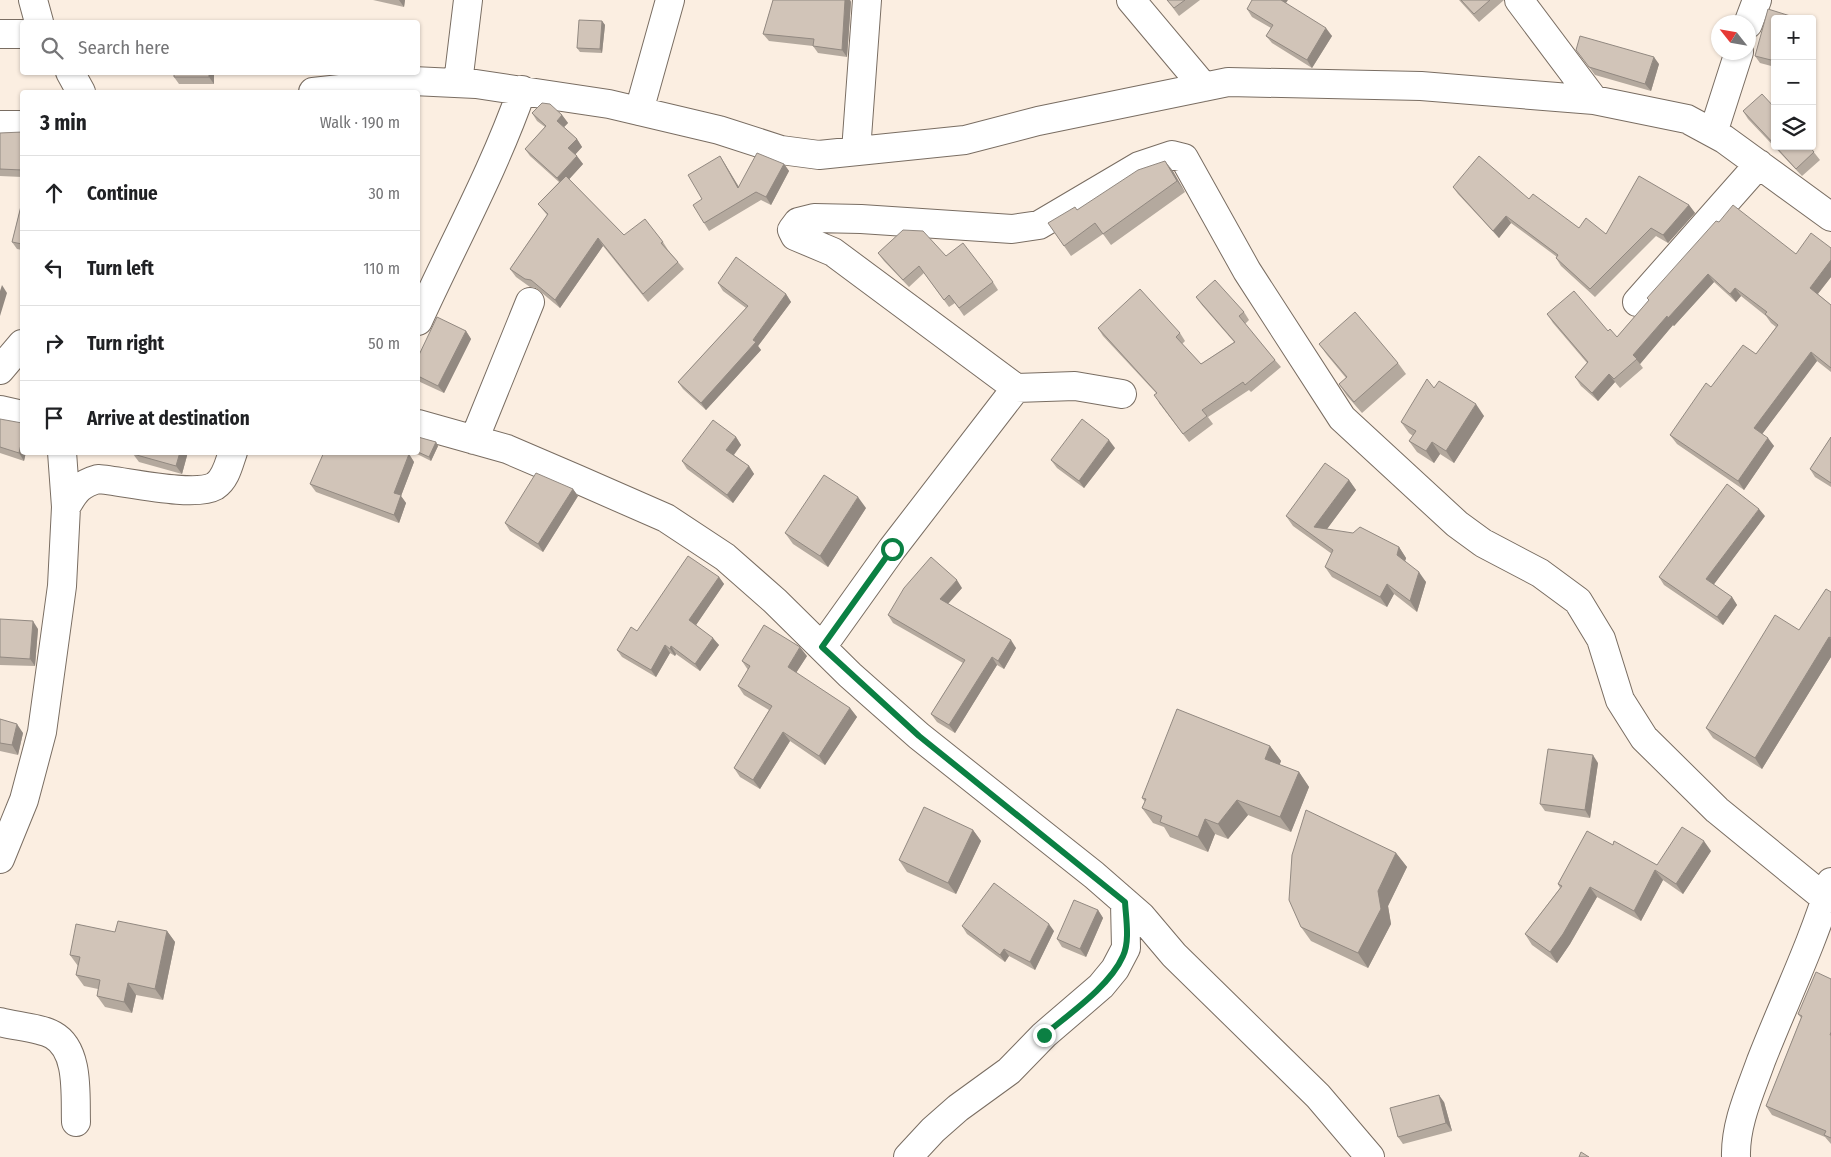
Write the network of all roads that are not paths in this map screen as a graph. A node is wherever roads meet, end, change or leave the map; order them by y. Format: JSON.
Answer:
{"nodes":[{"id":1,"x":33,"y":0,"type":"edge"},
{"id":2,"x":468,"y":0,"type":"edge"},
{"id":3,"x":670,"y":0,"type":"edge"},
{"id":4,"x":868,"y":0,"type":"edge"},
{"id":5,"x":1131,"y":0,"type":"edge"},
{"id":6,"x":1757,"y":0,"type":"edge"},
{"id":7,"x":1527,"y":3,"type":"edge"},
{"id":8,"x":1751,"y":15,"type":"edge"},
{"id":9,"x":38,"y":20,"type":"edge"},
{"id":10,"x":0,"y":34,"type":"edge"},
{"id":11,"x":20,"y":34,"type":"edge"},
{"id":12,"x":1736,"y":60,"type":"edge"},
{"id":13,"x":72,"y":75,"type":"edge"},
{"id":14,"x":458,"y":83,"type":"junction"},
{"id":15,"x":1204,"y":87,"type":"junction"},
{"id":16,"x":80,"y":90,"type":"edge"},
{"id":17,"x":331,"y":90,"type":"edge"},
{"id":18,"x":522,"y":90,"type":"junction"},
{"id":19,"x":1594,"y":100,"type":"junction"},
{"id":20,"x":639,"y":111,"type":"junction"},
{"id":21,"x":0,"y":125,"type":"edge"},
{"id":22,"x":20,"y":125,"type":"edge"},
{"id":23,"x":1713,"y":133,"type":"junction"},
{"id":24,"x":856,"y":151,"type":"junction"},
{"id":25,"x":1759,"y":164,"type":"junction"},
{"id":26,"x":1831,"y":217,"type":"edge"},
{"id":27,"x":530,"y":302,"type":"dead end"},
{"id":28,"x":1636,"y":302,"type":"dead end"},
{"id":29,"x":420,"y":317,"type":"edge"},
{"id":30,"x":20,"y":346,"type":"edge"},
{"id":31,"x":0,"y":370,"type":"edge"},
{"id":32,"x":1016,"y":388,"type":"junction"},
{"id":33,"x":1122,"y":394,"type":"dead end"},
{"id":34,"x":0,"y":410,"type":"edge"},
{"id":35,"x":20,"y":415,"type":"edge"},
{"id":36,"x":420,"y":425,"type":"edge"},
{"id":37,"x":474,"y":440,"type":"junction"},
{"id":38,"x":62,"y":455,"type":"edge"},
{"id":39,"x":232,"y":455,"type":"edge"},
{"id":40,"x":66,"y":507,"type":"junction"},
{"id":41,"x":822,"y":647,"type":"junction"},
{"id":42,"x":0,"y":860,"type":"edge"},
{"id":43,"x":1828,"y":891,"type":"edge"},
{"id":44,"x":1125,"y":902,"type":"junction"},
{"id":45,"x":0,"y":1022,"type":"edge"},
{"id":46,"x":76,"y":1122,"type":"dead end"},
{"id":47,"x":908,"y":1157,"type":"edge"},
{"id":48,"x":1370,"y":1157,"type":"edge"},
{"id":49,"x":1736,"y":1157,"type":"edge"}],
"edges":[{"from":1,"to":9,"type":"street"},
{"from":2,"to":14,"type":"street"},
{"from":3,"to":20,"type":"street"},
{"from":4,"to":24,"type":"street"},
{"from":5,"to":15,"type":"street"},
{"from":6,"to":8,"type":"street"},
{"from":7,"to":19,"type":"street"},
{"from":10,"to":11,"type":"street"},
{"from":12,"to":23,"type":"street"},
{"from":13,"to":16,"type":"street"},
{"from":14,"to":17,"type":"street"},
{"from":14,"to":18,"type":"street"},
{"from":15,"to":19,"type":"street"},
{"from":15,"to":24,"type":"street"},
{"from":18,"to":20,"type":"street"},
{"from":18,"to":29,"type":"street"},
{"from":19,"to":23,"type":"street"},
{"from":20,"to":24,"type":"street"},
{"from":21,"to":22,"type":"street"},
{"from":23,"to":25,"type":"street"},
{"from":25,"to":26,"type":"street"},
{"from":25,"to":28,"type":"street"},
{"from":27,"to":37,"type":"street"},
{"from":30,"to":31,"type":"street"},
{"from":32,"to":33,"type":"street"},
{"from":32,"to":41,"type":"street"},
{"from":32,"to":43,"type":"street"},
{"from":34,"to":35,"type":"street"},
{"from":36,"to":37,"type":"street"},
{"from":37,"to":41,"type":"street"},
{"from":38,"to":40,"type":"street"},
{"from":39,"to":40,"type":"street"},
{"from":40,"to":42,"type":"street"},
{"from":41,"to":44,"type":"street"},
{"from":43,"to":49,"type":"street"},
{"from":44,"to":47,"type":"street"},
{"from":44,"to":48,"type":"street"},
{"from":45,"to":46,"type":"street"}]}
